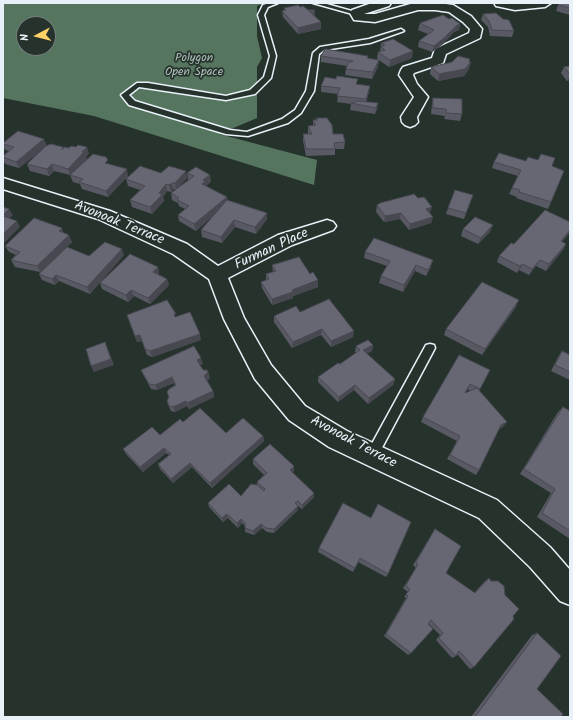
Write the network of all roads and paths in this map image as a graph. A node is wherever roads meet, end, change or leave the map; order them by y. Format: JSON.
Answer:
{"nodes":[{"id":1,"x":275,"y":3,"type":"edge"},
{"id":2,"x":316,"y":3,"type":"edge"},
{"id":3,"x":385,"y":3,"type":"edge"},
{"id":4,"x":500,"y":3,"type":"edge"},
{"id":5,"x":545,"y":3,"type":"edge"},
{"id":6,"x":356,"y":13,"type":"junction"},
{"id":7,"x":400,"y":31,"type":"dead end"},
{"id":8,"x":410,"y":122,"type":"dead end"},
{"id":9,"x":3,"y":183,"type":"edge"},
{"id":10,"x":327,"y":226,"type":"dead end"},
{"id":11,"x":218,"y":275,"type":"junction"},
{"id":12,"x":430,"y":348,"type":"dead end"},
{"id":13,"x":372,"y":455,"type":"junction"},
{"id":14,"x":570,"y":591,"type":"edge"}],
"edges":[{"from":1,"to":7,"type":"lane"},
{"from":2,"to":6,"type":"lane"},
{"from":3,"to":6,"type":"street"},
{"from":4,"to":5,"type":"street"},
{"from":6,"to":8,"type":"street"},
{"from":9,"to":11,"type":"street","name":"Avonoak Terrace"},
{"from":10,"to":11,"type":"street","name":"Furman Place"},
{"from":11,"to":13,"type":"street","name":"Avonoak Terrace"},
{"from":12,"to":13,"type":"lane"},
{"from":13,"to":14,"type":"street","name":"Avonoak Terrace"}]}
